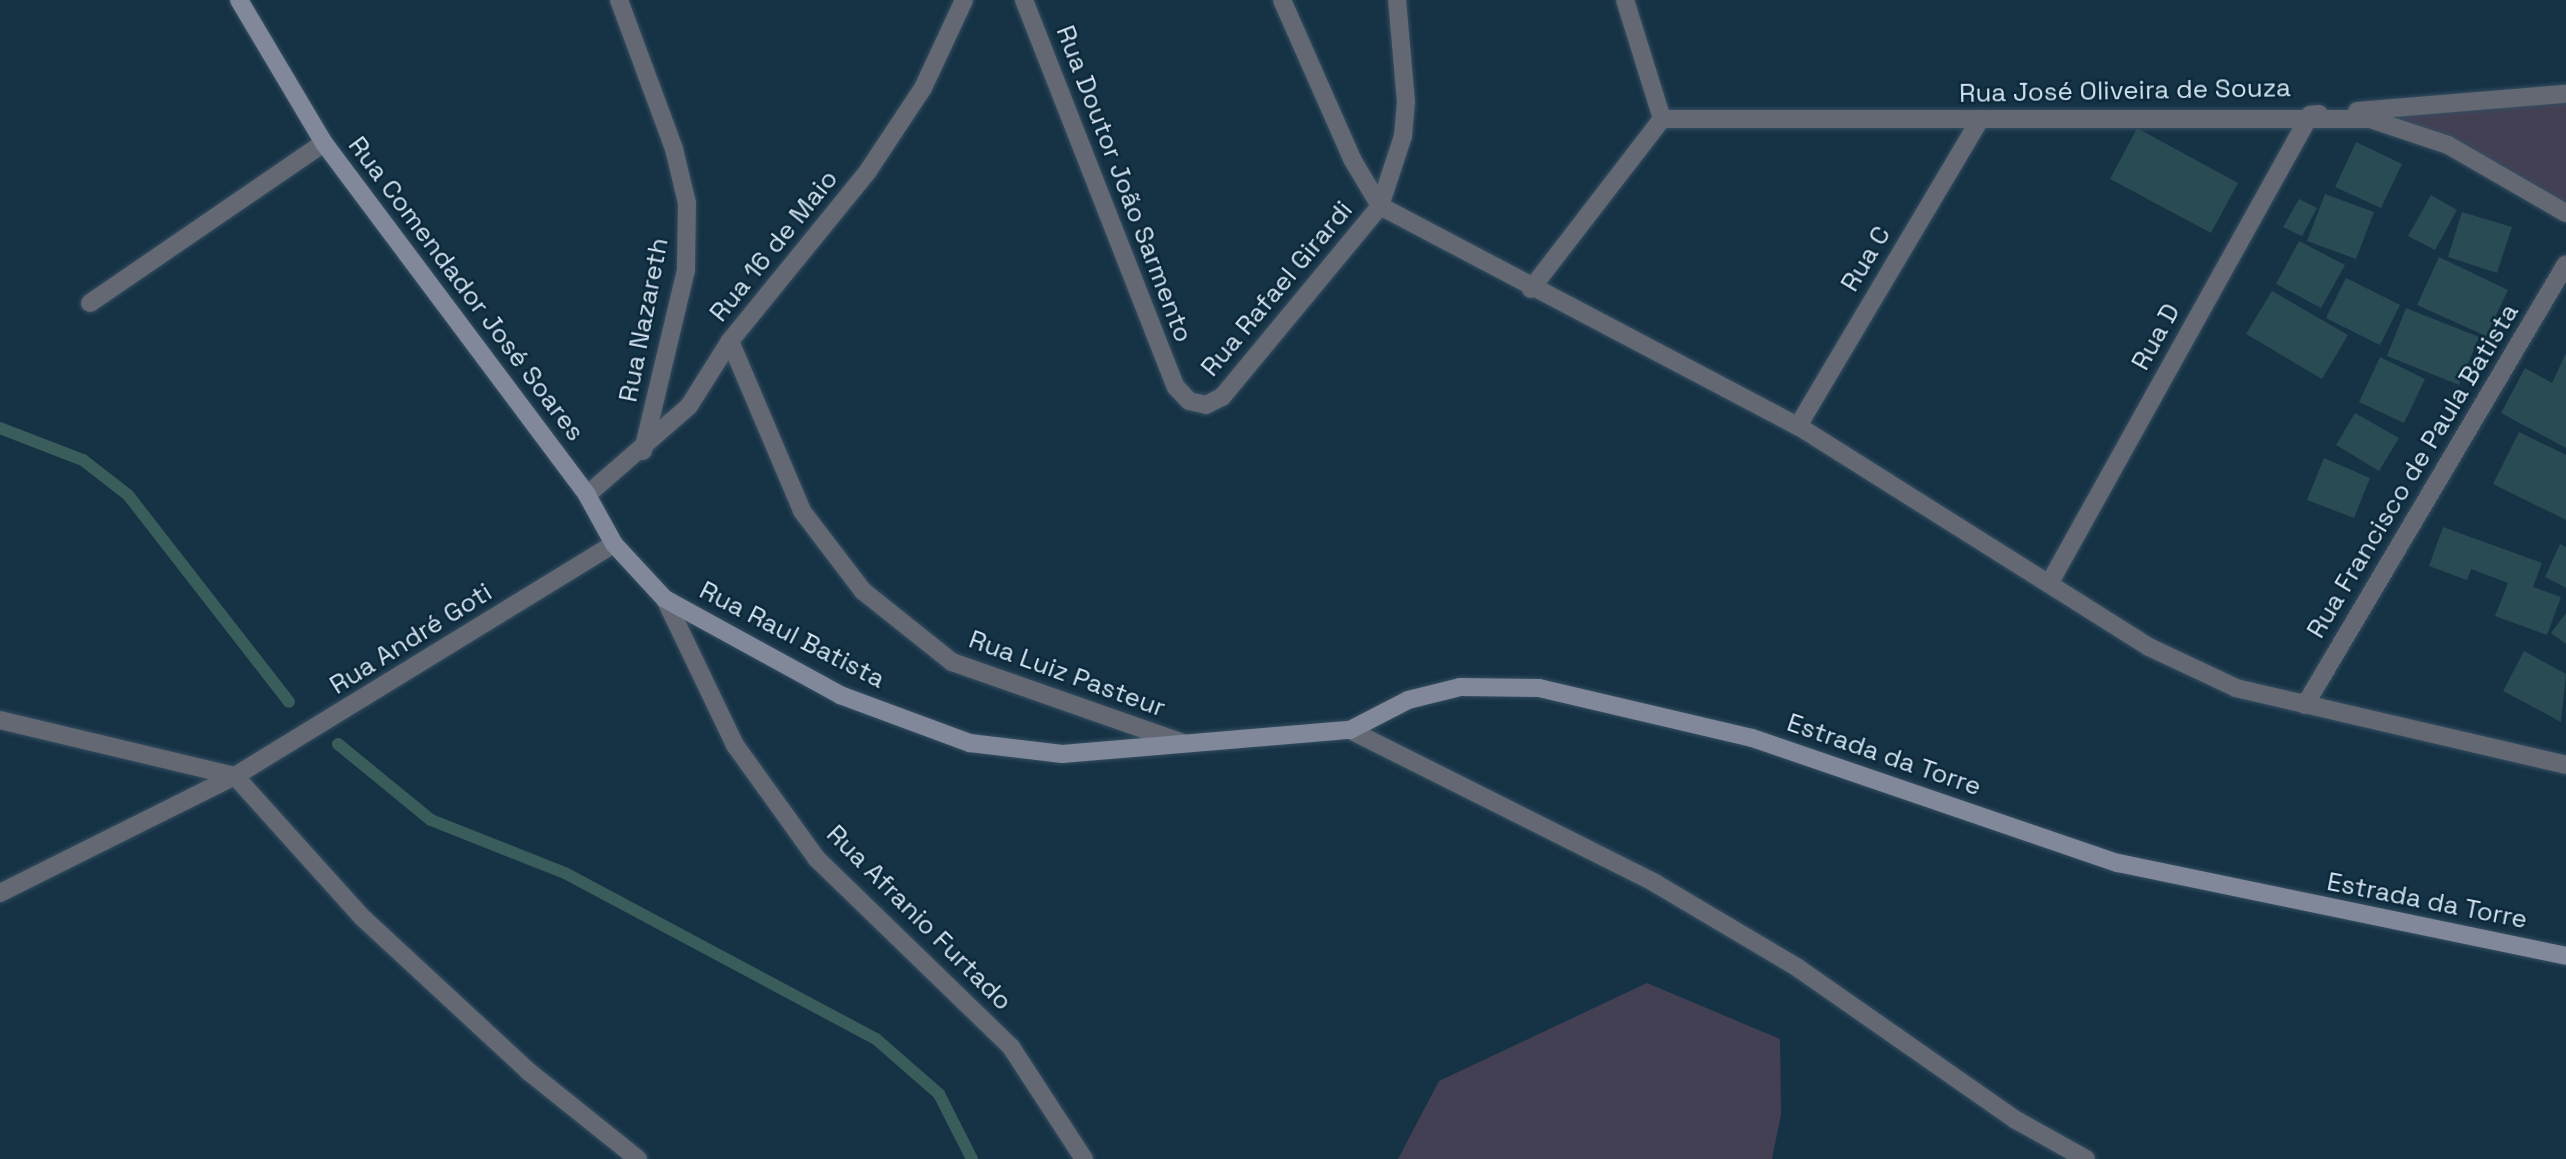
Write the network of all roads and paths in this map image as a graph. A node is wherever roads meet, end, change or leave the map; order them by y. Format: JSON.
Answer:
{"nodes":[{"id":1,"x":239,"y":0,"type":"edge"},
{"id":2,"x":619,"y":0,"type":"edge"},
{"id":3,"x":964,"y":0,"type":"edge"},
{"id":4,"x":1024,"y":0,"type":"edge"},
{"id":5,"x":1282,"y":0,"type":"edge"},
{"id":6,"x":1397,"y":0,"type":"edge"},
{"id":7,"x":1625,"y":0,"type":"edge"},
{"id":8,"x":2566,"y":94,"type":"edge"},
{"id":9,"x":2310,"y":115,"type":"junction"},
{"id":10,"x":1662,"y":119,"type":"junction"},
{"id":11,"x":1980,"y":119,"type":"junction"},
{"id":12,"x":324,"y":143,"type":"junction"},
{"id":13,"x":1380,"y":206,"type":"junction"},
{"id":14,"x":2566,"y":213,"type":"edge"},
{"id":15,"x":2566,"y":264,"type":"edge"},
{"id":16,"x":1531,"y":289,"type":"junction"},
{"id":17,"x":90,"y":303,"type":"dead end"},
{"id":18,"x":730,"y":341,"type":"junction"},
{"id":19,"x":1176,"y":387,"type":"joint"},
{"id":20,"x":1798,"y":426,"type":"junction"},
{"id":21,"x":643,"y":452,"type":"junction"},
{"id":22,"x":587,"y":495,"type":"junction"},
{"id":23,"x":614,"y":544,"type":"junction"},
{"id":24,"x":2049,"y":584,"type":"junction"},
{"id":25,"x":665,"y":599,"type":"junction"},
{"id":26,"x":2305,"y":705,"type":"junction"},
{"id":27,"x":0,"y":720,"type":"edge"},
{"id":28,"x":1350,"y":730,"type":"junction"},
{"id":29,"x":1183,"y":743,"type":"junction"},
{"id":30,"x":2566,"y":765,"type":"edge"},
{"id":31,"x":235,"y":776,"type":"junction"},
{"id":32,"x":0,"y":892,"type":"edge"},
{"id":33,"x":2566,"y":956,"type":"edge"},
{"id":34,"x":638,"y":1159,"type":"edge"},
{"id":35,"x":1084,"y":1159,"type":"edge"},
{"id":36,"x":2086,"y":1159,"type":"edge"}],
"edges":[{"from":1,"to":12,"type":"street","name":"Rua Comendador José Soares"},
{"from":2,"to":21,"type":"street","name":"Rua Nazareth"},
{"from":3,"to":18,"type":"street","name":"Rua 16 de Maio"},
{"from":4,"to":19,"type":"street","name":"Rua Doutor João Sarmento"},
{"from":5,"to":13,"type":"street"},
{"from":6,"to":13,"type":"street"},
{"from":7,"to":10,"type":"street"},
{"from":8,"to":9,"type":"street"},
{"from":9,"to":11,"type":"street","name":"Rua José Oliveira de Souza"},
{"from":9,"to":14,"type":"street","name":"Rua José Oliveira de Souza"},
{"from":9,"to":24,"type":"street","name":"Rua D"},
{"from":10,"to":11,"type":"street","name":"Rua José Oliveira de Souza"},
{"from":10,"to":16,"type":"street"},
{"from":11,"to":20,"type":"street","name":"Rua C"},
{"from":12,"to":17,"type":"street"},
{"from":12,"to":22,"type":"street","name":"Rua Comendador José Soares"},
{"from":13,"to":16,"type":"street"},
{"from":13,"to":19,"type":"street","name":"Rua Rafael Girardi"},
{"from":15,"to":26,"type":"street","name":"Rua Francisco de Paula Batista"},
{"from":16,"to":20,"type":"street"},
{"from":18,"to":21,"type":"street","name":"Rua 16 de Maio"},
{"from":18,"to":29,"type":"street","name":"Rua Luiz Pasteur"},
{"from":20,"to":24,"type":"street"},
{"from":21,"to":22,"type":"street","name":"Rua 16 de Maio"},
{"from":22,"to":23,"type":"street","name":"Rua Comendador José Soares"},
{"from":23,"to":25,"type":"street","name":"Rua Comendador José Soares"},
{"from":23,"to":31,"type":"street","name":"Rua André Goti"},
{"from":24,"to":26,"type":"street"},
{"from":25,"to":29,"type":"street","name":"Rua Raul Batista"},
{"from":25,"to":35,"type":"street","name":"Rua Afranio Furtado"},
{"from":26,"to":30,"type":"street"},
{"from":27,"to":31,"type":"street"},
{"from":28,"to":29,"type":"street","name":"Estrada da Torre"},
{"from":28,"to":33,"type":"street","name":"Estrada da Torre"},
{"from":28,"to":36,"type":"street"},
{"from":31,"to":32,"type":"street","name":"Rua André Goti"},
{"from":31,"to":34,"type":"street"}]}
